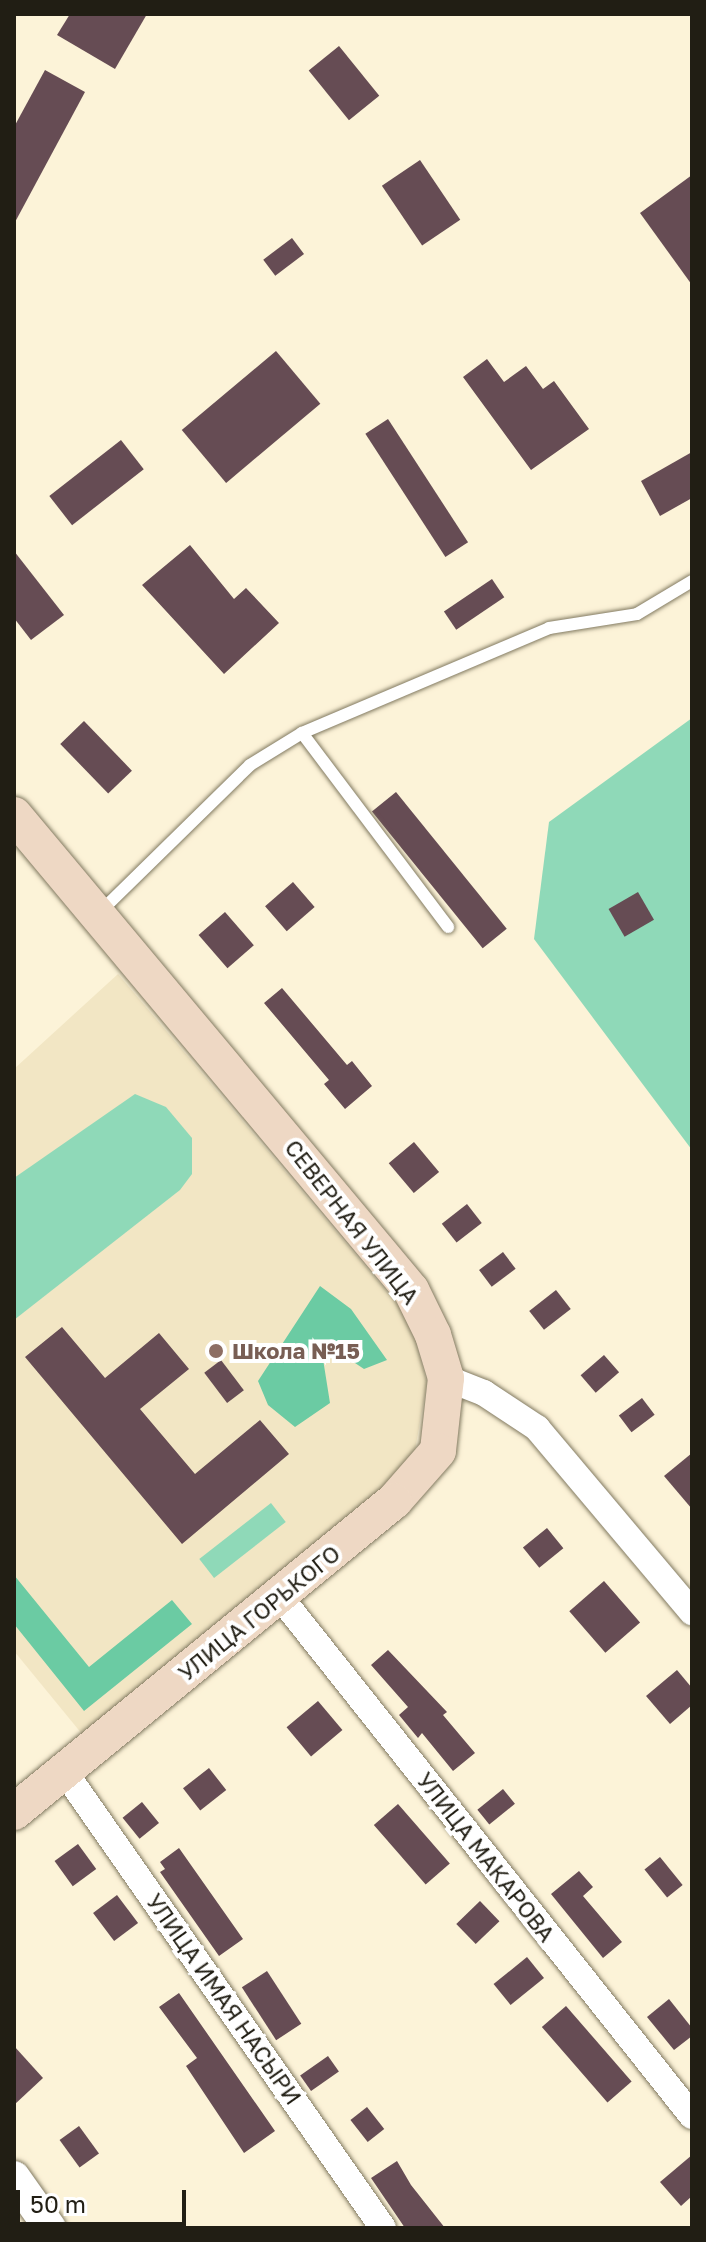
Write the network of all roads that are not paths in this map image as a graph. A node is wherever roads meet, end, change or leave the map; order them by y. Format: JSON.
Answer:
{"nodes":[{"id":1,"x":692,"y":581,"type":"edge"},
{"id":2,"x":302,"y":733,"type":"junction"},
{"id":3,"x":14,"y":815,"type":"edge"},
{"id":4,"x":99,"y":913,"type":"junction"},
{"id":5,"x":448,"y":927,"type":"dead end"},
{"id":6,"x":446,"y":1378,"type":"junction"},
{"id":7,"x":281,"y":1598,"type":"junction"},
{"id":8,"x":692,"y":1612,"type":"edge"},
{"id":9,"x":64,"y":1771,"type":"junction"},
{"id":10,"x":14,"y":1812,"type":"edge"},
{"id":11,"x":692,"y":2116,"type":"edge"},
{"id":12,"x":14,"y":2177,"type":"edge"},
{"id":13,"x":50,"y":2228,"type":"edge"},
{"id":14,"x":383,"y":2228,"type":"edge"}],
"edges":[{"from":1,"to":2,"type":"lane"},
{"from":2,"to":4,"type":"lane"},
{"from":2,"to":5,"type":"lane"},
{"from":3,"to":4,"type":"main road","name":"СЕВЕРНАЯ УЛИЦА"},
{"from":4,"to":6,"type":"main road","name":"СЕВЕРНАЯ УЛИЦА"},
{"from":6,"to":7,"type":"main road","name":"УЛИЦА ГОРЬКОГО"},
{"from":6,"to":8,"type":"street"},
{"from":7,"to":9,"type":"main road","name":"УЛИЦА ГОРЬКОГО"},
{"from":7,"to":11,"type":"street","name":"УЛИЦА МАКАРОВА"},
{"from":9,"to":10,"type":"main road","name":"УЛИЦА ГОРЬКОГО"},
{"from":9,"to":14,"type":"street","name":"УЛИЦА ИМАЯ НАСЫРИ"},
{"from":12,"to":13,"type":"street"}]}
